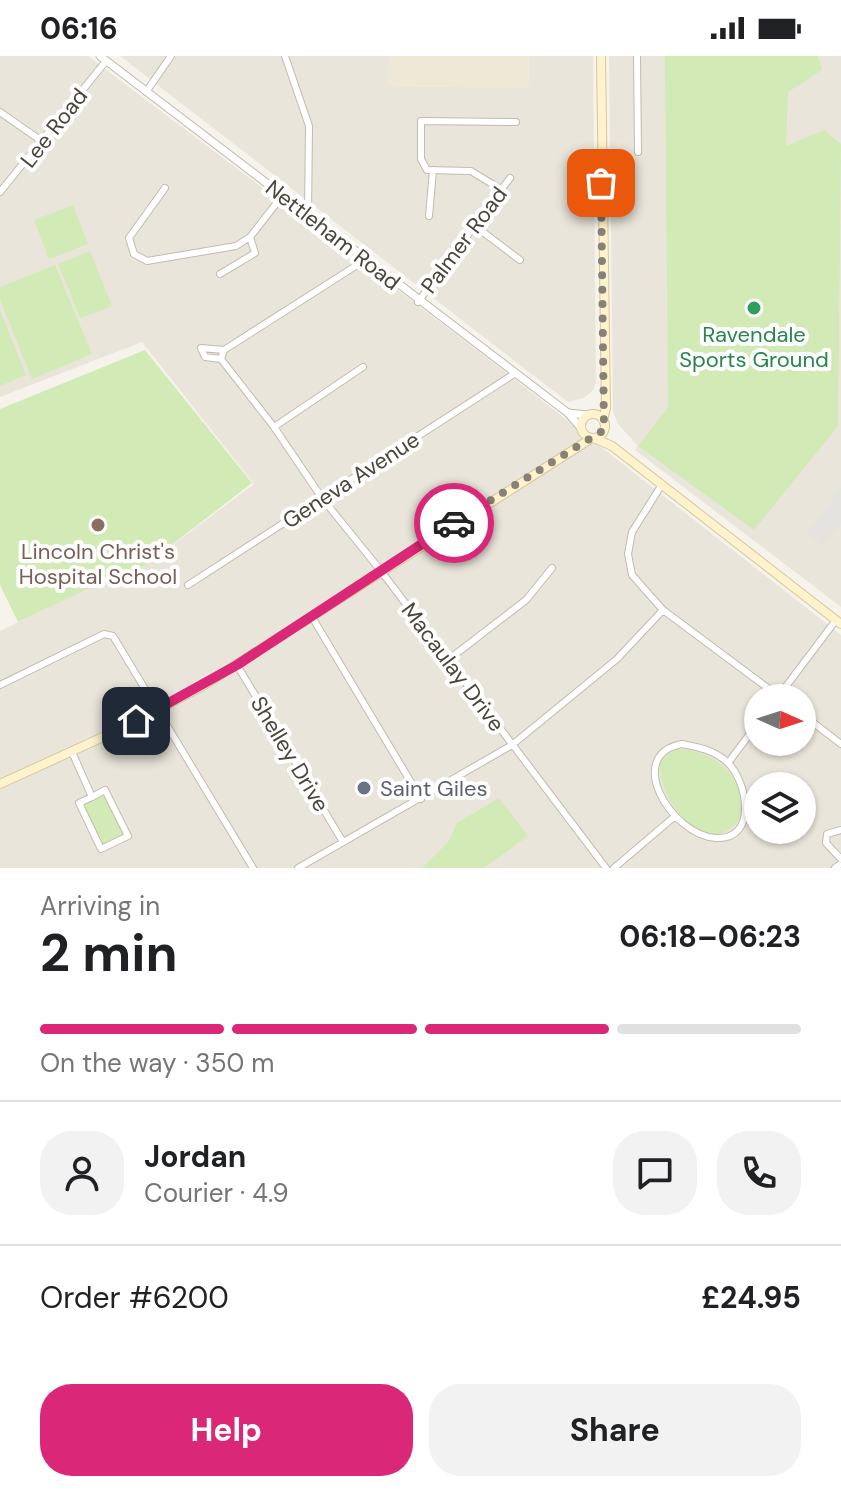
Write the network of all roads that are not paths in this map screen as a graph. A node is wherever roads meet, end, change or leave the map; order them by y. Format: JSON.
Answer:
{"nodes":[{"id":1,"x":171,"y":56,"type":"edge"},
{"id":2,"x":285,"y":56,"type":"edge"},
{"id":3,"x":601,"y":56,"type":"edge"},
{"id":4,"x":637,"y":56,"type":"edge"},
{"id":5,"x":103,"y":58,"type":"edge"},
{"id":6,"x":146,"y":92,"type":"junction"},
{"id":7,"x":0,"y":112,"type":"edge"},
{"id":8,"x":516,"y":122,"type":"dead end"},
{"id":9,"x":43,"y":142,"type":"junction"},
{"id":10,"x":638,"y":152,"type":"dead end"},
{"id":11,"x":433,"y":170,"type":"junction"},
{"id":12,"x":510,"y":178,"type":"dead end"},
{"id":13,"x":165,"y":188,"type":"dead end"},
{"id":14,"x":502,"y":190,"type":"junction"},
{"id":15,"x":0,"y":192,"type":"edge"},
{"id":16,"x":283,"y":195,"type":"junction"},
{"id":17,"x":308,"y":215,"type":"junction"},
{"id":18,"x":429,"y":216,"type":"dead end"},
{"id":19,"x":475,"y":226,"type":"junction"},
{"id":20,"x":250,"y":237,"type":"junction"},
{"id":21,"x":365,"y":260,"type":"junction"},
{"id":22,"x":520,"y":260,"type":"dead end"},
{"id":23,"x":220,"y":274,"type":"dead end"},
{"id":24,"x":418,"y":302,"type":"junction"},
{"id":25,"x":224,"y":350,"type":"junction"},
{"id":26,"x":221,"y":359,"type":"junction"},
{"id":27,"x":363,"y":367,"type":"dead end"},
{"id":28,"x":514,"y":374,"type":"junction"},
{"id":29,"x":604,"y":400,"type":"junction"},
{"id":30,"x":568,"y":413,"type":"junction"},
{"id":31,"x":589,"y":414,"type":"junction"},
{"id":32,"x":604,"y":423,"type":"junction"},
{"id":33,"x":274,"y":427,"type":"junction"},
{"id":34,"x":581,"y":429,"type":"junction"},
{"id":35,"x":593,"y":438,"type":"junction"},
{"id":36,"x":612,"y":446,"type":"junction"},
{"id":37,"x":574,"y":447,"type":"junction"},
{"id":38,"x":661,"y":486,"type":"junction"},
{"id":39,"x":322,"y":498,"type":"junction"},
{"id":40,"x":552,"y":568,"type":"dead end"},
{"id":41,"x":381,"y":571,"type":"junction"},
{"id":42,"x":188,"y":585,"type":"dead end"},
{"id":43,"x":663,"y":610,"type":"junction"},
{"id":44,"x":312,"y":617,"type":"junction"},
{"id":45,"x":838,"y":622,"type":"edge"},
{"id":46,"x":448,"y":660,"type":"junction"},
{"id":47,"x":237,"y":665,"type":"junction"},
{"id":48,"x":762,"y":684,"type":"edge"},
{"id":49,"x":789,"y":684,"type":"edge"},
{"id":50,"x":0,"y":685,"type":"edge"},
{"id":51,"x":158,"y":709,"type":"junction"},
{"id":52,"x":816,"y":725,"type":"edge"},
{"id":53,"x":744,"y":742,"type":"edge"},
{"id":54,"x":841,"y":744,"type":"edge"},
{"id":55,"x":512,"y":745,"type":"junction"},
{"id":56,"x":72,"y":752,"type":"junction"},
{"id":57,"x":728,"y":763,"type":"junction"},
{"id":58,"x":0,"y":784,"type":"edge"},
{"id":59,"x":92,"y":797,"type":"junction"},
{"id":60,"x":421,"y":799,"type":"junction"},
{"id":61,"x":674,"y":817,"type":"junction"},
{"id":62,"x":841,"y":830,"type":"edge"},
{"id":63,"x":343,"y":842,"type":"junction"},
{"id":64,"x":840,"y":863,"type":"edge"},
{"id":65,"x":253,"y":868,"type":"edge"},
{"id":66,"x":298,"y":868,"type":"edge"},
{"id":67,"x":606,"y":868,"type":"edge"},
{"id":68,"x":614,"y":868,"type":"edge"}],
"edges":[{"from":1,"to":6,"type":"street"},
{"from":2,"to":17,"type":"street"},
{"from":3,"to":29,"type":"main road"},
{"from":4,"to":10,"type":"street"},
{"from":5,"to":6,"type":"street","name":"Nettleham Road"},
{"from":5,"to":9,"type":"street","name":"Lee Road"},
{"from":6,"to":16,"type":"street","name":"Nettleham Road"},
{"from":7,"to":9,"type":"street"},
{"from":8,"to":11,"type":"street"},
{"from":9,"to":15,"type":"street","name":"Lee Road"},
{"from":11,"to":14,"type":"street"},
{"from":11,"to":18,"type":"street"},
{"from":12,"to":14,"type":"street","name":"Palmer Road"},
{"from":13,"to":20,"type":"street"},
{"from":14,"to":19,"type":"street","name":"Palmer Road"},
{"from":16,"to":17,"type":"street","name":"Nettleham Road"},
{"from":16,"to":20,"type":"street"},
{"from":17,"to":21,"type":"street","name":"Nettleham Road"},
{"from":19,"to":22,"type":"street"},
{"from":19,"to":24,"type":"street","name":"Palmer Road"},
{"from":20,"to":23,"type":"street"},
{"from":21,"to":24,"type":"street","name":"Nettleham Road"},
{"from":21,"to":25,"type":"street"},
{"from":24,"to":28,"type":"street","name":"Nettleham Road"},
{"from":25,"to":26,"type":"street"},
{"from":25,"to":26,"type":"street","name":"Macaulay Drive"},
{"from":26,"to":33,"type":"street","name":"Macaulay Drive"},
{"from":27,"to":33,"type":"street"},
{"from":28,"to":30,"type":"street","name":"Nettleham Road"},
{"from":28,"to":39,"type":"street","name":"Geneva Avenue"},
{"from":29,"to":31,"type":"main road"},
{"from":29,"to":32,"type":"main road"},
{"from":30,"to":31,"type":"street","name":"Nettleham Road"},
{"from":30,"to":34,"type":"street","name":"Nettleham Road"},
{"from":31,"to":32,"type":"main road"},
{"from":31,"to":34,"type":"main road"},
{"from":32,"to":35,"type":"main road"},
{"from":32,"to":36,"type":"main road"},
{"from":33,"to":39,"type":"street","name":"Macaulay Drive"},
{"from":34,"to":35,"type":"main road"},
{"from":34,"to":37,"type":"main road"},
{"from":35,"to":36,"type":"main road"},
{"from":35,"to":37,"type":"main road"},
{"from":36,"to":38,"type":"main road"},
{"from":37,"to":41,"type":"main road"},
{"from":38,"to":43,"type":"street"},
{"from":38,"to":45,"type":"main road"},
{"from":39,"to":41,"type":"street","name":"Macaulay Drive"},
{"from":39,"to":42,"type":"street","name":"Geneva Avenue"},
{"from":40,"to":46,"type":"street"},
{"from":41,"to":44,"type":"main road"},
{"from":41,"to":46,"type":"street","name":"Macaulay Drive"},
{"from":43,"to":48,"type":"street"},
{"from":43,"to":55,"type":"street"},
{"from":44,"to":47,"type":"main road"},
{"from":44,"to":60,"type":"street"},
{"from":45,"to":49,"type":"street"},
{"from":46,"to":55,"type":"street","name":"Macaulay Drive"},
{"from":47,"to":51,"type":"main road"},
{"from":47,"to":63,"type":"street","name":"Shelley Drive"},
{"from":50,"to":51,"type":"street"},
{"from":51,"to":56,"type":"main road"},
{"from":51,"to":65,"type":"street"},
{"from":52,"to":54,"type":"street"},
{"from":53,"to":57,"type":"street"},
{"from":55,"to":60,"type":"street"},
{"from":55,"to":67,"type":"street","name":"Macaulay Drive"},
{"from":56,"to":58,"type":"main road"},
{"from":56,"to":59,"type":"street"},
{"from":57,"to":61,"type":"street"},
{"from":57,"to":61,"type":"street"},
{"from":59,"to":59,"type":"street"},
{"from":60,"to":63,"type":"street"},
{"from":61,"to":68,"type":"street"},
{"from":62,"to":64,"type":"street"},
{"from":63,"to":66,"type":"street"}]}
